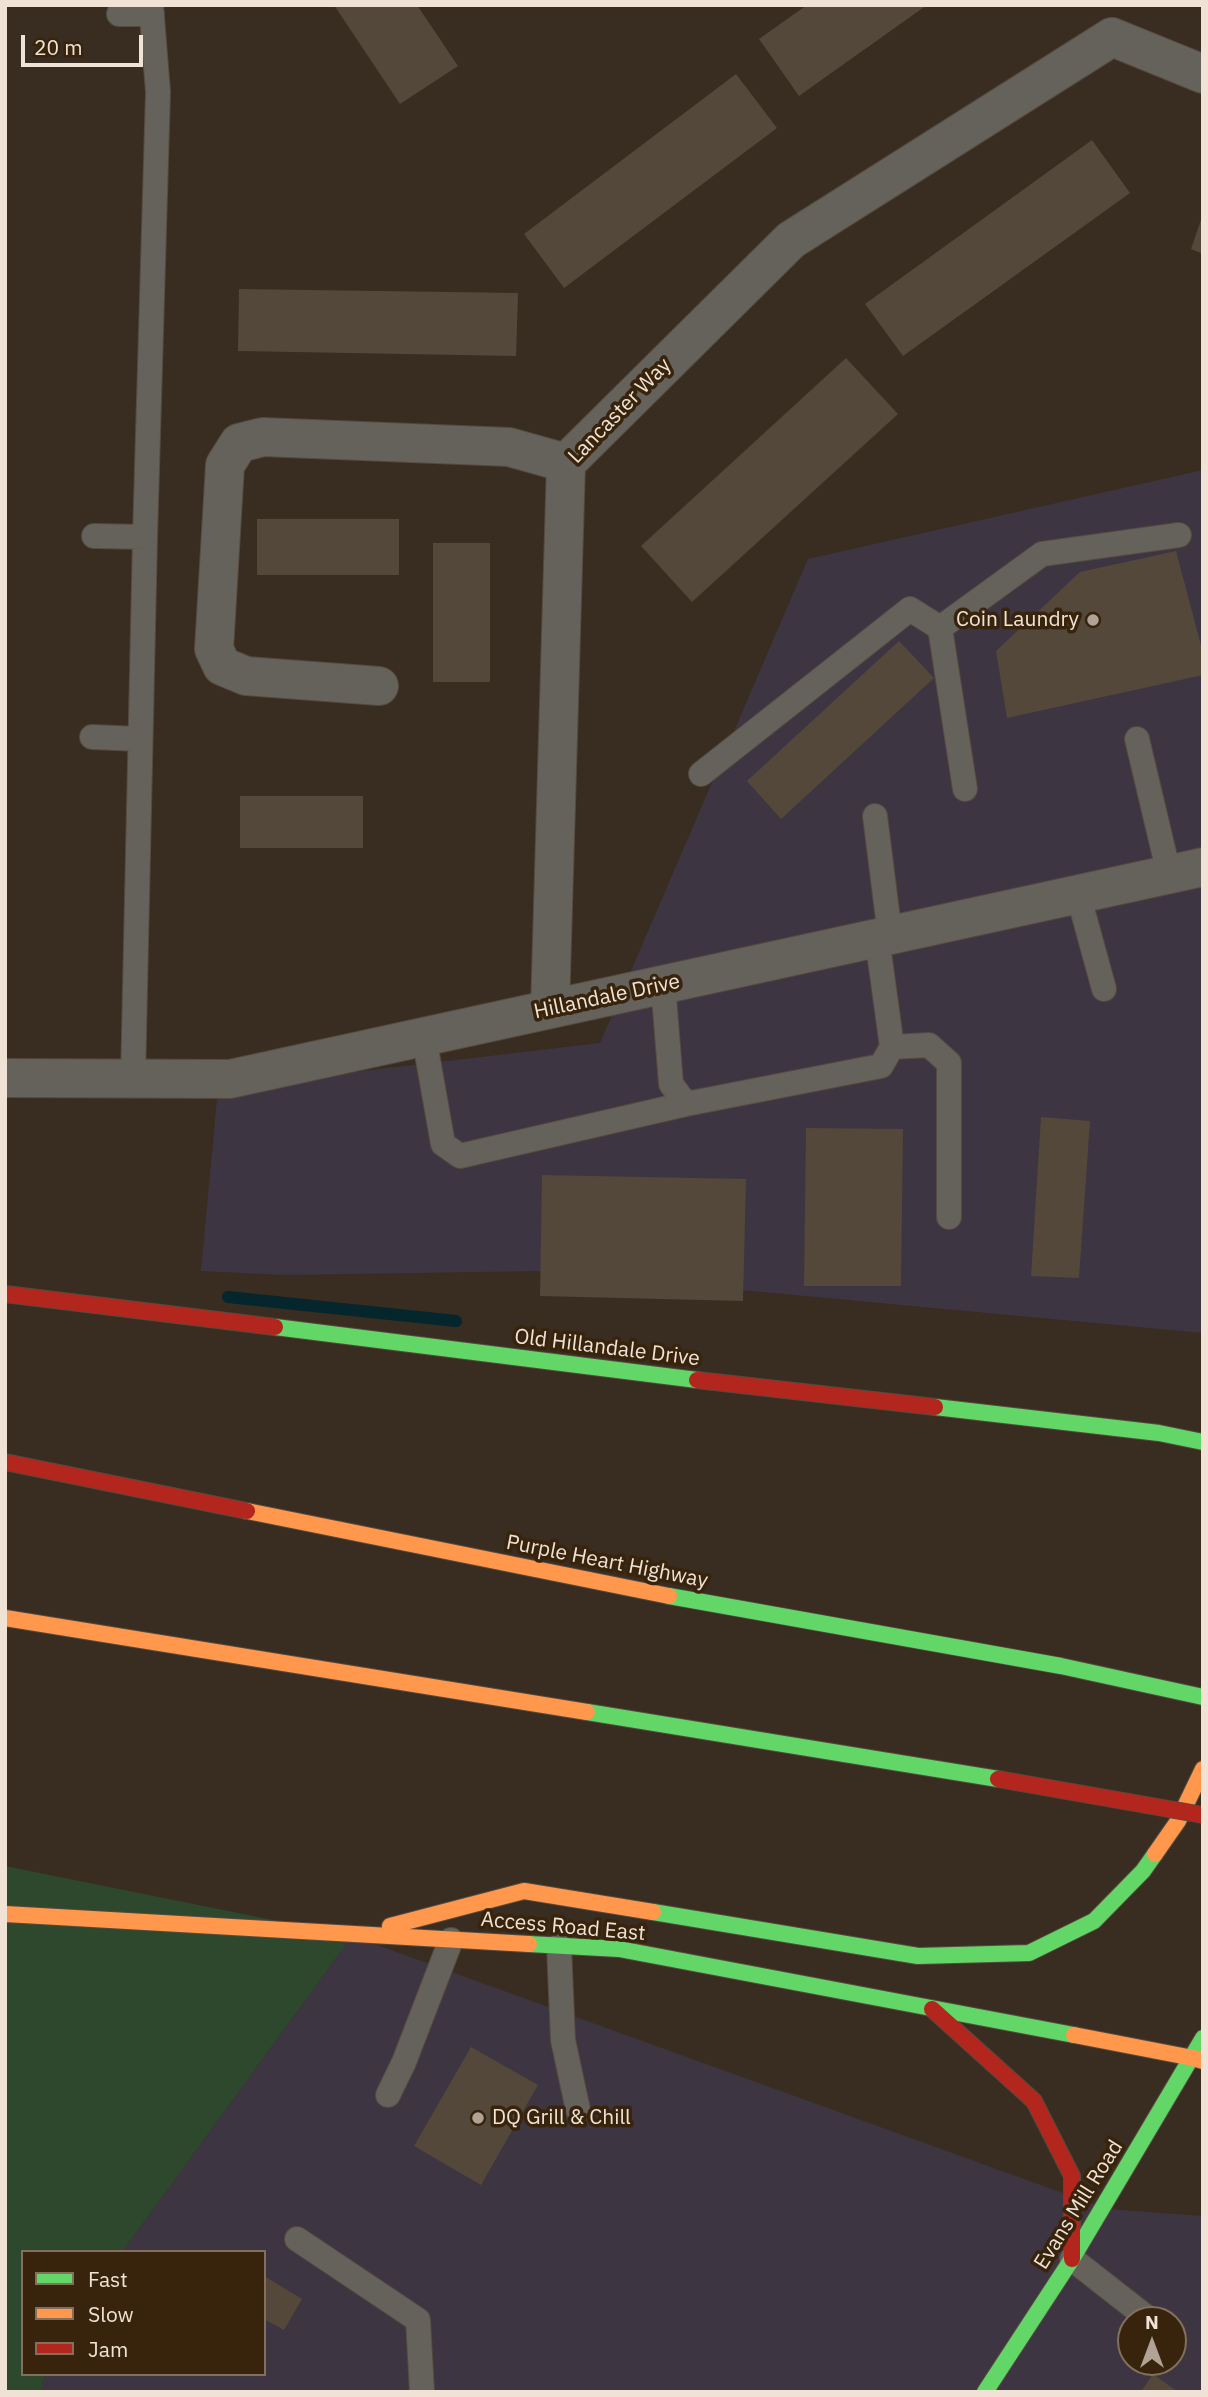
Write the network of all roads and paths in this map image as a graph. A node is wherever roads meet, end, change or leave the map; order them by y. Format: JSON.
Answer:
{"nodes":[{"id":1,"x":152,"y":10,"type":"edge"},
{"id":2,"x":119,"y":14,"type":"dead end"},
{"id":3,"x":1116,"y":21,"type":"edge"},
{"id":4,"x":1203,"y":74,"type":"edge"},
{"id":5,"x":566,"y":463,"type":"junction"},
{"id":6,"x":1179,"y":535,"type":"dead end"},
{"id":7,"x":94,"y":536,"type":"dead end"},
{"id":8,"x":145,"y":537,"type":"junction"},
{"id":9,"x":940,"y":628,"type":"junction"},
{"id":10,"x":379,"y":686,"type":"dead end"},
{"id":11,"x":92,"y":737,"type":"dead end"},
{"id":12,"x":140,"y":739,"type":"junction"},
{"id":13,"x":1137,"y":739,"type":"dead end"},
{"id":14,"x":701,"y":774,"type":"dead end"},
{"id":15,"x":965,"y":789,"type":"dead end"},
{"id":16,"x":874,"y":816,"type":"dead end"},
{"id":17,"x":1186,"y":870,"type":"edge"},
{"id":18,"x":1078,"y":894,"type":"junction"},
{"id":19,"x":884,"y":936,"type":"junction"},
{"id":20,"x":663,"y":984,"type":"junction"},
{"id":21,"x":1104,"y":989,"type":"dead end"},
{"id":22,"x":550,"y":1009,"type":"junction"},
{"id":23,"x":424,"y":1037,"type":"junction"},
{"id":24,"x":892,"y":1047,"type":"junction"},
{"id":25,"x":5,"y":1078,"type":"edge"},
{"id":26,"x":133,"y":1079,"type":"junction"},
{"id":27,"x":685,"y":1104,"type":"junction"},
{"id":28,"x":949,"y":1217,"type":"dead end"},
{"id":29,"x":5,"y":1294,"type":"edge"},
{"id":30,"x":1159,"y":1433,"type":"junction"},
{"id":31,"x":1203,"y":1442,"type":"edge"},
{"id":32,"x":1185,"y":1456,"type":"dead end"},
{"id":33,"x":5,"y":1462,"type":"edge"},
{"id":34,"x":5,"y":1618,"type":"edge"},
{"id":35,"x":1203,"y":1697,"type":"edge"},
{"id":36,"x":1203,"y":1769,"type":"edge"},
{"id":37,"x":1203,"y":1815,"type":"edge"},
{"id":38,"x":5,"y":1913,"type":"edge"},
{"id":39,"x":358,"y":1934,"type":"junction"},
{"id":40,"x":451,"y":1940,"type":"junction"},
{"id":41,"x":559,"y":1946,"type":"junction"},
{"id":42,"x":932,"y":2009,"type":"junction"},
{"id":43,"x":1203,"y":2038,"type":"edge"},
{"id":44,"x":1198,"y":2059,"type":"edge"},
{"id":45,"x":388,"y":2095,"type":"dead end"},
{"id":46,"x":578,"y":2110,"type":"dead end"},
{"id":47,"x":297,"y":2239,"type":"dead end"},
{"id":48,"x":1072,"y":2259,"type":"junction"},
{"id":49,"x":1132,"y":2306,"type":"edge"},
{"id":50,"x":988,"y":2391,"type":"edge"},
{"id":51,"x":422,"y":2392,"type":"edge"}],
"edges":[{"from":1,"to":2,"type":"lane"},
{"from":1,"to":8,"type":"lane"},
{"from":3,"to":4,"type":"street"},
{"from":3,"to":5,"type":"street","name":"Lancaster Way"},
{"from":5,"to":10,"type":"street"},
{"from":5,"to":22,"type":"street","name":"Lancaster Way"},
{"from":6,"to":9,"type":"lane"},
{"from":7,"to":8,"type":"lane"},
{"from":8,"to":12,"type":"lane"},
{"from":9,"to":14,"type":"lane"},
{"from":9,"to":15,"type":"lane"},
{"from":11,"to":12,"type":"lane"},
{"from":12,"to":26,"type":"lane"},
{"from":13,"to":17,"type":"lane"},
{"from":16,"to":19,"type":"lane"},
{"from":17,"to":18,"type":"street","name":"Hillandale Drive"},
{"from":18,"to":19,"type":"street","name":"Hillandale Drive"},
{"from":18,"to":21,"type":"lane"},
{"from":19,"to":20,"type":"street","name":"Hillandale Drive"},
{"from":19,"to":24,"type":"lane"},
{"from":20,"to":22,"type":"street","name":"Hillandale Drive"},
{"from":20,"to":27,"type":"lane"},
{"from":22,"to":23,"type":"street","name":"Hillandale Drive"},
{"from":23,"to":26,"type":"street","name":"Hillandale Drive"},
{"from":23,"to":27,"type":"lane"},
{"from":24,"to":27,"type":"lane"},
{"from":24,"to":28,"type":"lane"},
{"from":25,"to":26,"type":"street","name":"Hillandale Drive"},
{"from":29,"to":30,"type":"main road","name":"Old Hillandale Drive"},
{"from":30,"to":31,"type":"main road","name":"Old Hillandale Drive"},
{"from":30,"to":32,"type":"main road"},
{"from":33,"to":35,"type":"main road","name":"Purple Heart Highway"},
{"from":34,"to":37,"type":"main road","bridge":true},
{"from":36,"to":39,"type":"main road"},
{"from":38,"to":39,"type":"main road","name":"Access Road East"},
{"from":39,"to":40,"type":"main road","name":"Access Road East"},
{"from":40,"to":41,"type":"main road","name":"Access Road East"},
{"from":40,"to":45,"type":"lane"},
{"from":41,"to":42,"type":"main road","name":"Access Road East"},
{"from":41,"to":46,"type":"lane"},
{"from":42,"to":44,"type":"main road","name":"Access Road East"},
{"from":42,"to":48,"type":"main road"},
{"from":43,"to":44,"type":"main road","name":"Evans Mill Road"},
{"from":44,"to":48,"type":"main road","name":"Evans Mill Road"},
{"from":47,"to":51,"type":"lane"},
{"from":48,"to":49,"type":"lane"},
{"from":48,"to":50,"type":"main road","name":"Evans Mill Road"}]}
